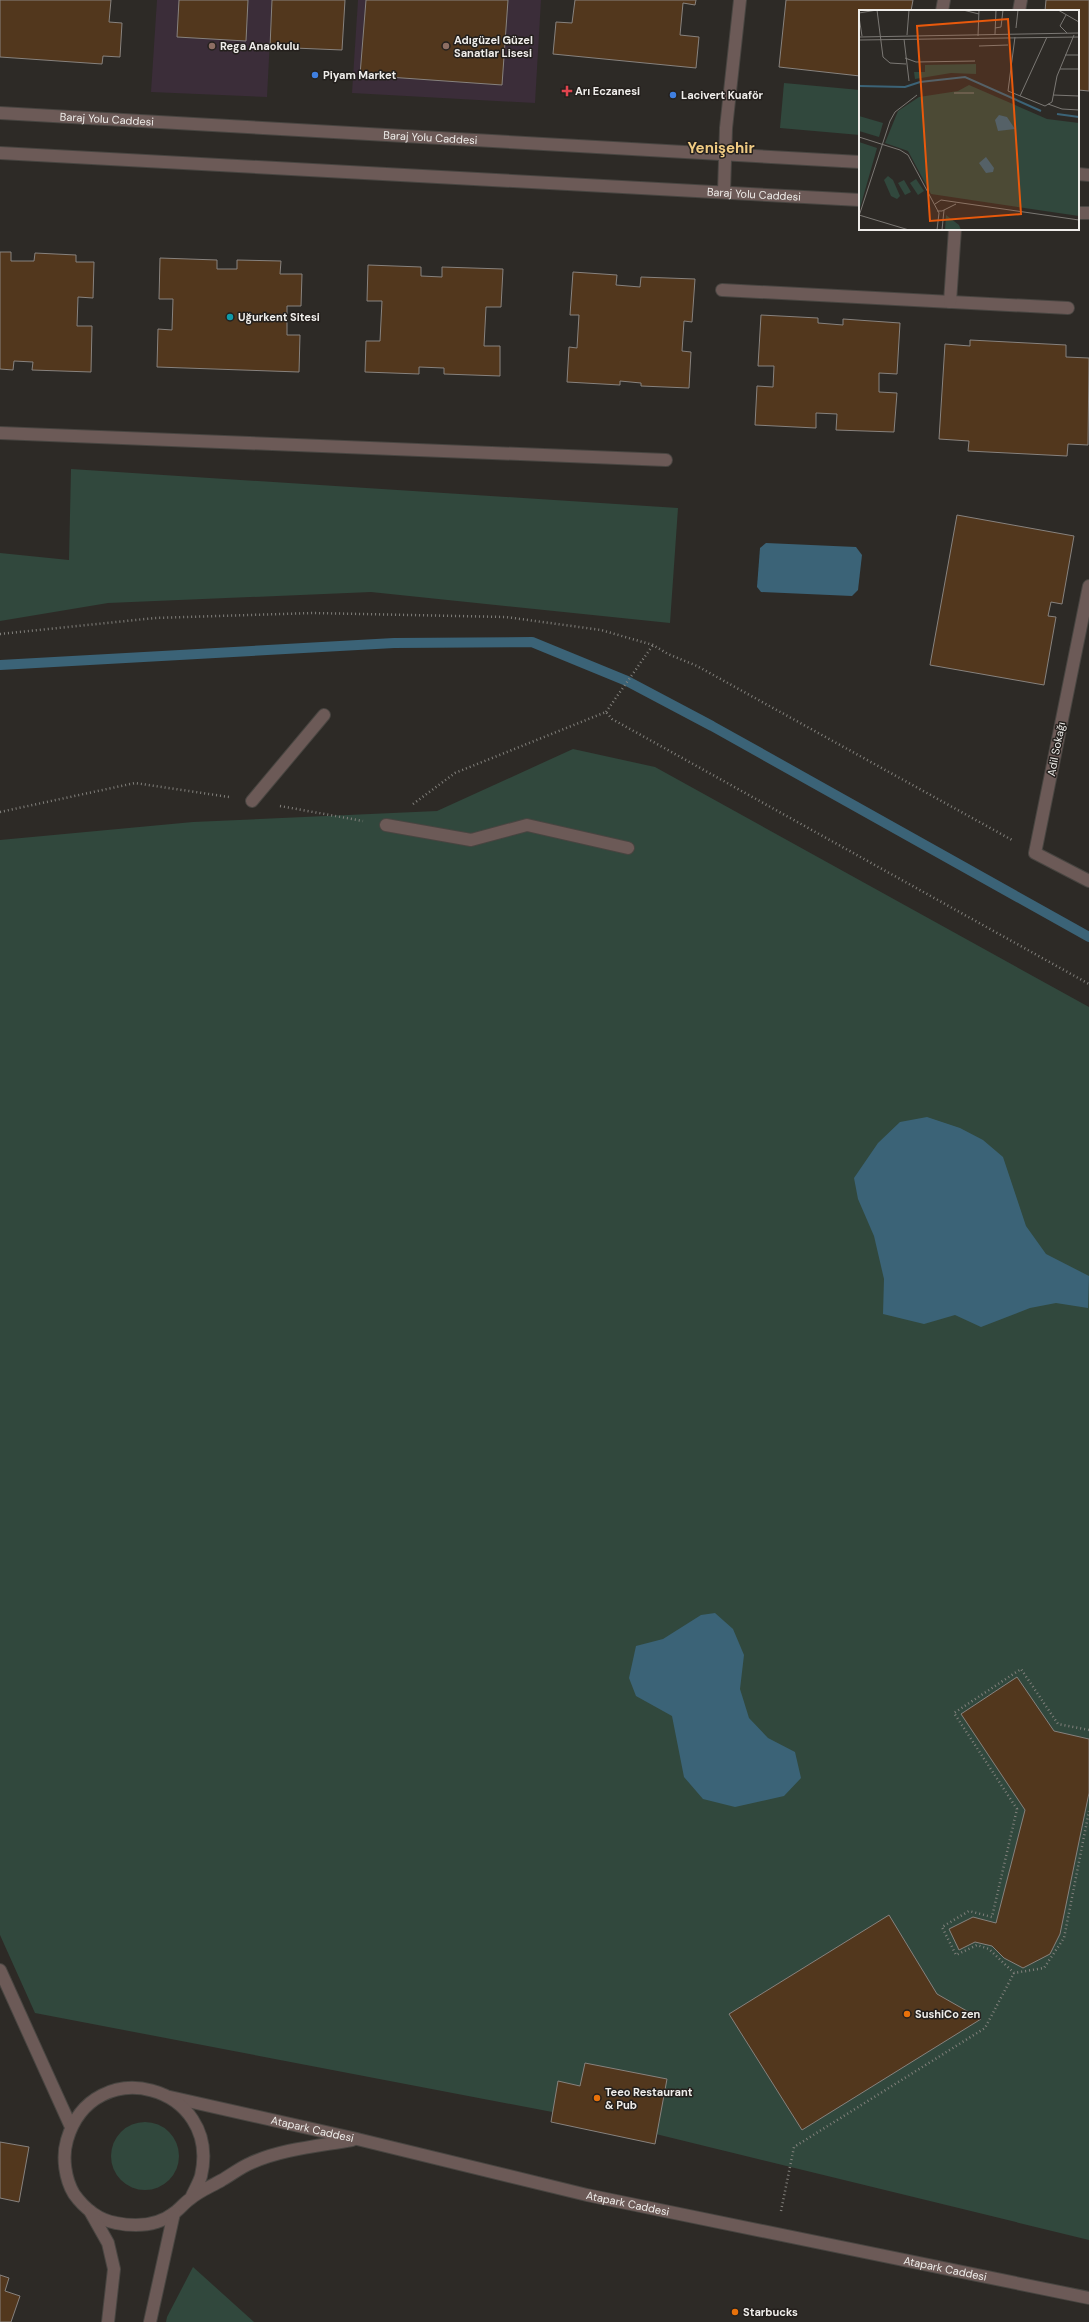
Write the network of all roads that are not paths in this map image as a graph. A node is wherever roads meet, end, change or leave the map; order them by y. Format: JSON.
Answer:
{"nodes":[{"id":1,"x":740,"y":0,"type":"edge"},
{"id":2,"x":944,"y":0,"type":"edge"},
{"id":3,"x":1021,"y":0,"type":"edge"},
{"id":4,"x":942,"y":10,"type":"edge"},
{"id":5,"x":1019,"y":10,"type":"edge"},
{"id":6,"x":0,"y":113,"type":"edge"},
{"id":7,"x":0,"y":153,"type":"edge"},
{"id":8,"x":726,"y":154,"type":"junction"},
{"id":9,"x":859,"y":162,"type":"edge"},
{"id":10,"x":1079,"y":174,"type":"edge"},
{"id":11,"x":1089,"y":175,"type":"edge"},
{"id":12,"x":724,"y":192,"type":"junction"},
{"id":13,"x":859,"y":200,"type":"edge"},
{"id":14,"x":955,"y":230,"type":"edge"},
{"id":15,"x":722,"y":290,"type":"dead end"},
{"id":16,"x":950,"y":302,"type":"junction"},
{"id":17,"x":1068,"y":308,"type":"dead end"},
{"id":18,"x":0,"y":434,"type":"edge"},
{"id":19,"x":666,"y":460,"type":"dead end"},
{"id":20,"x":1089,"y":586,"type":"edge"},
{"id":21,"x":324,"y":715,"type":"dead end"},
{"id":22,"x":252,"y":801,"type":"dead end"},
{"id":23,"x":386,"y":825,"type":"dead end"},
{"id":24,"x":628,"y":848,"type":"dead end"},
{"id":25,"x":1089,"y":881,"type":"edge"},
{"id":26,"x":0,"y":1970,"type":"edge"},
{"id":27,"x":170,"y":2097,"type":"junction"},
{"id":28,"x":71,"y":2127,"type":"junction"},
{"id":29,"x":357,"y":2139,"type":"junction"},
{"id":30,"x":191,"y":2198,"type":"junction"},
{"id":31,"x":89,"y":2210,"type":"junction"},
{"id":32,"x":174,"y":2214,"type":"junction"},
{"id":33,"x":1089,"y":2298,"type":"edge"},
{"id":34,"x":108,"y":2322,"type":"edge"},
{"id":35,"x":150,"y":2322,"type":"edge"}],
"edges":[{"from":1,"to":8,"type":"street"},
{"from":2,"to":4,"type":"street"},
{"from":3,"to":5,"type":"street"},
{"from":6,"to":8,"type":"street","name":"Baraj Yolu Caddesi"},
{"from":7,"to":12,"type":"street","name":"Baraj Yolu Caddesi"},
{"from":8,"to":9,"type":"street","name":"Baraj Yolu Caddesi"},
{"from":8,"to":12,"type":"street"},
{"from":10,"to":11,"type":"street"},
{"from":12,"to":13,"type":"street","name":"Baraj Yolu Caddesi"},
{"from":14,"to":16,"type":"street"},
{"from":15,"to":16,"type":"street"},
{"from":16,"to":17,"type":"street"},
{"from":18,"to":19,"type":"street"},
{"from":20,"to":25,"type":"street","name":"Adil Sokağı"},
{"from":21,"to":22,"type":"street"},
{"from":23,"to":24,"type":"street"},
{"from":26,"to":28,"type":"street"},
{"from":27,"to":28,"type":"street"},
{"from":27,"to":29,"type":"street","name":"Atapark Caddesi"},
{"from":27,"to":30,"type":"street"},
{"from":28,"to":31,"type":"street"},
{"from":29,"to":30,"type":"street"},
{"from":29,"to":33,"type":"street","name":"Atapark Caddesi"},
{"from":30,"to":32,"type":"street"},
{"from":31,"to":32,"type":"street"},
{"from":31,"to":34,"type":"street"},
{"from":32,"to":35,"type":"street"}]}
